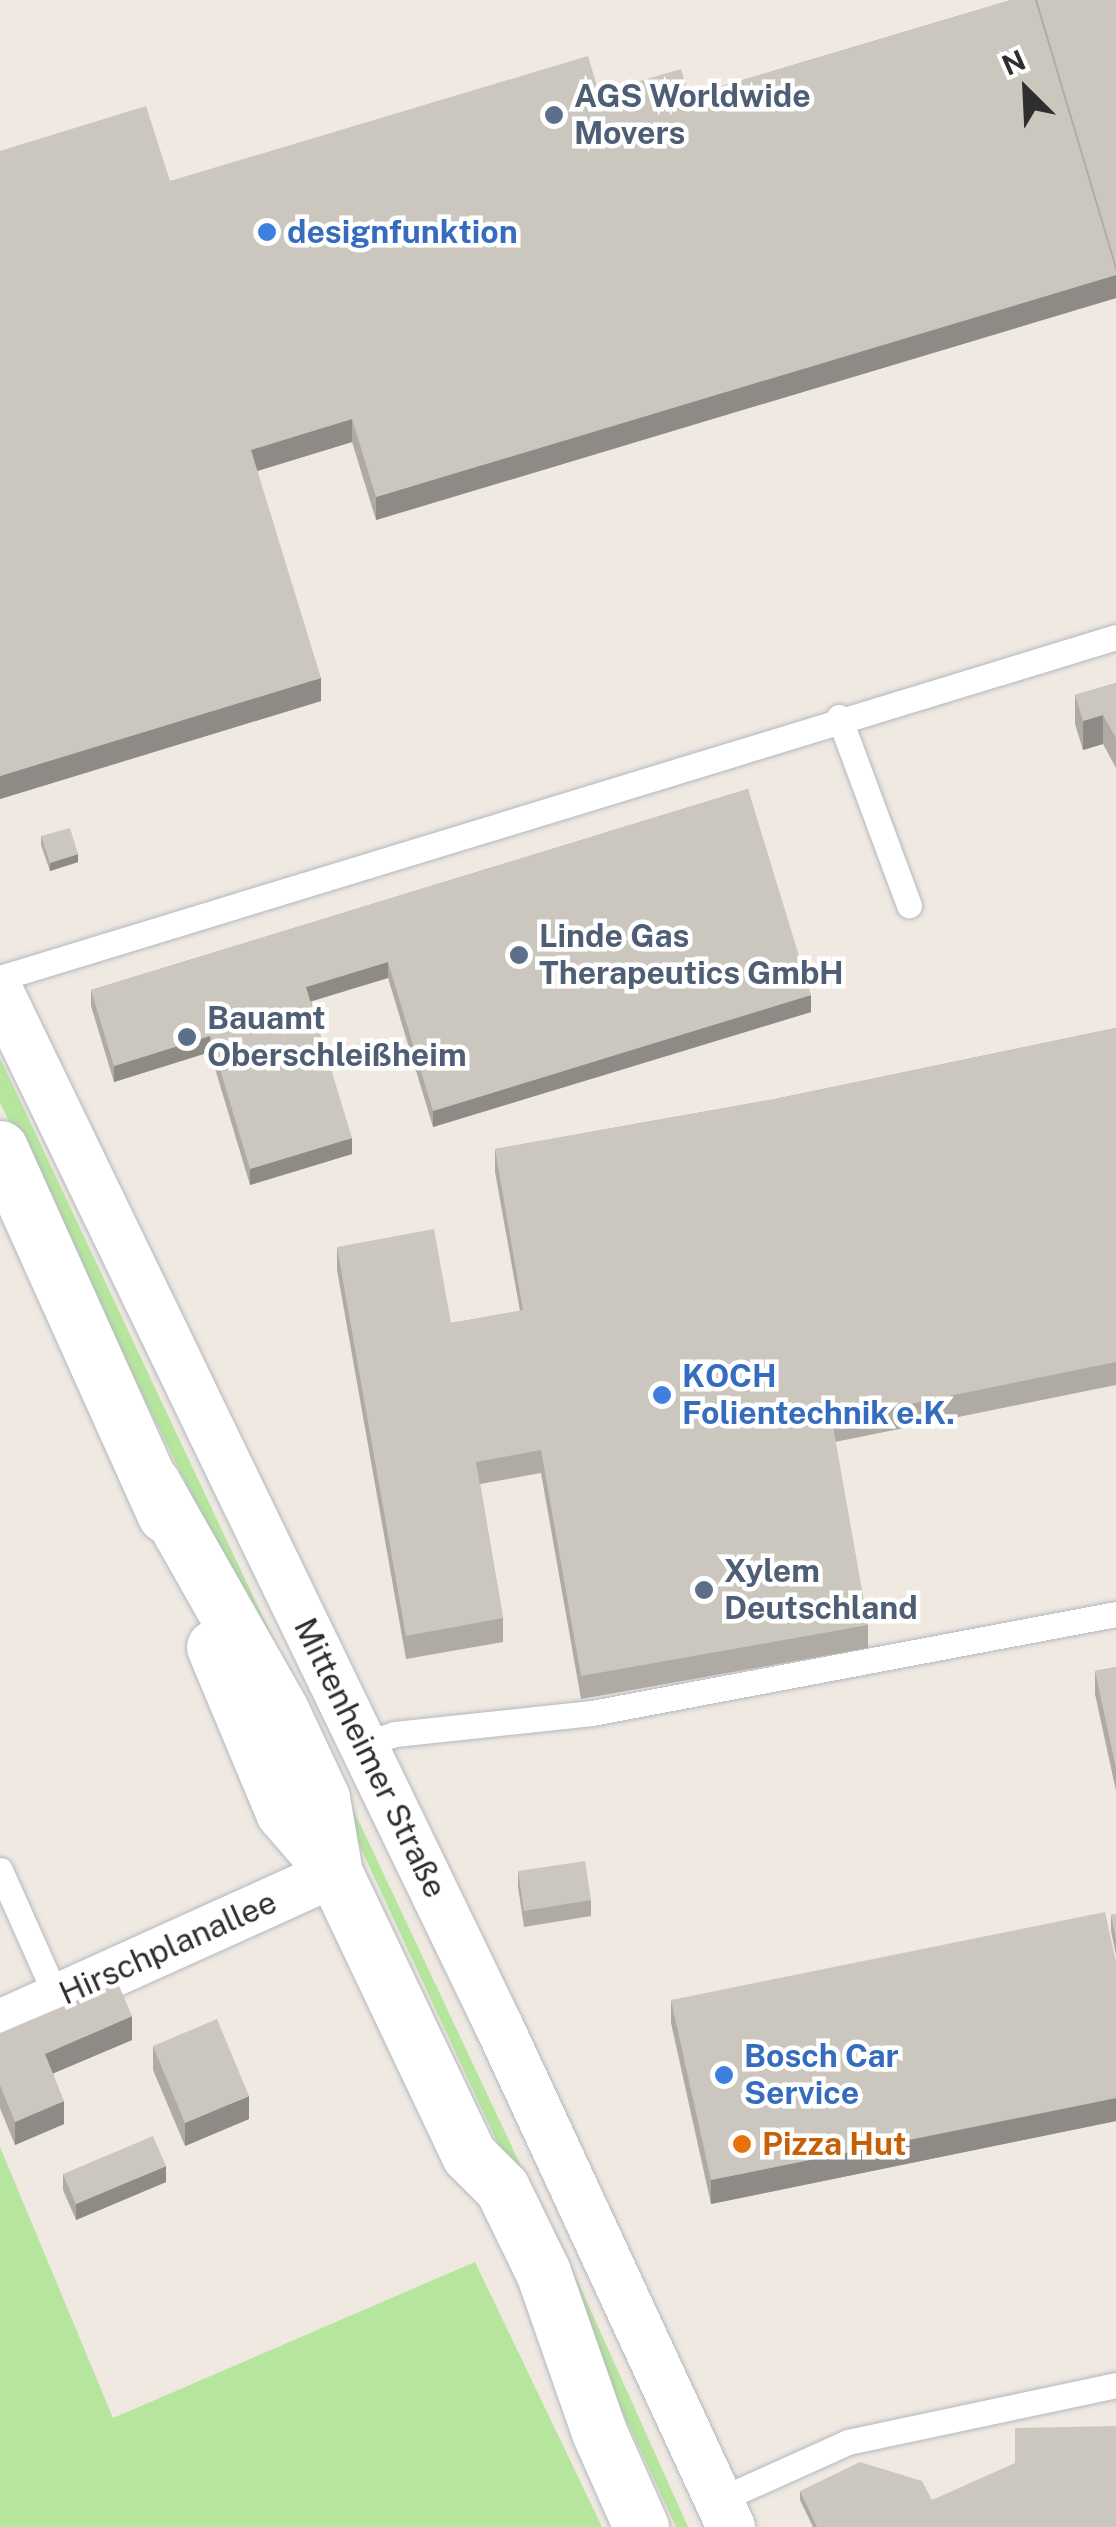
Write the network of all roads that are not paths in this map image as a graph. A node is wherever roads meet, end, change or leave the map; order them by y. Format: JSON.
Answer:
{"nodes":[{"id":1,"x":1116,"y":637,"type":"edge"},
{"id":2,"x":839,"y":718,"type":"junction"},
{"id":3,"x":909,"y":905,"type":"dead end"},
{"id":4,"x":0,"y":978,"type":"edge"},
{"id":5,"x":0,"y":993,"type":"edge"},
{"id":6,"x":0,"y":1148,"type":"edge"},
{"id":7,"x":1116,"y":1614,"type":"edge"},
{"id":8,"x":363,"y":1745,"type":"junction"},
{"id":9,"x":0,"y":1870,"type":"edge"},
{"id":10,"x":336,"y":1873,"type":"junction"},
{"id":11,"x":57,"y":1998,"type":"junction"},
{"id":12,"x":0,"y":2024,"type":"edge"},
{"id":13,"x":1116,"y":2385,"type":"edge"},
{"id":14,"x":725,"y":2514,"type":"edge"},
{"id":15,"x":642,"y":2527,"type":"edge"}],
"edges":[{"from":1,"to":2,"type":"lane"},
{"from":2,"to":3,"type":"lane"},
{"from":2,"to":4,"type":"lane"},
{"from":5,"to":8,"type":"street","name":"Mittenheimer Straße"},
{"from":6,"to":10,"type":"main road"},
{"from":7,"to":8,"type":"lane"},
{"from":8,"to":14,"type":"street","name":"Mittenheimer Straße"},
{"from":9,"to":11,"type":"lane"},
{"from":10,"to":11,"type":"street","name":"Hirschplanallee"},
{"from":10,"to":15,"type":"main road"},
{"from":11,"to":12,"type":"street","name":"Hirschplanallee"},
{"from":13,"to":14,"type":"lane"}]}
